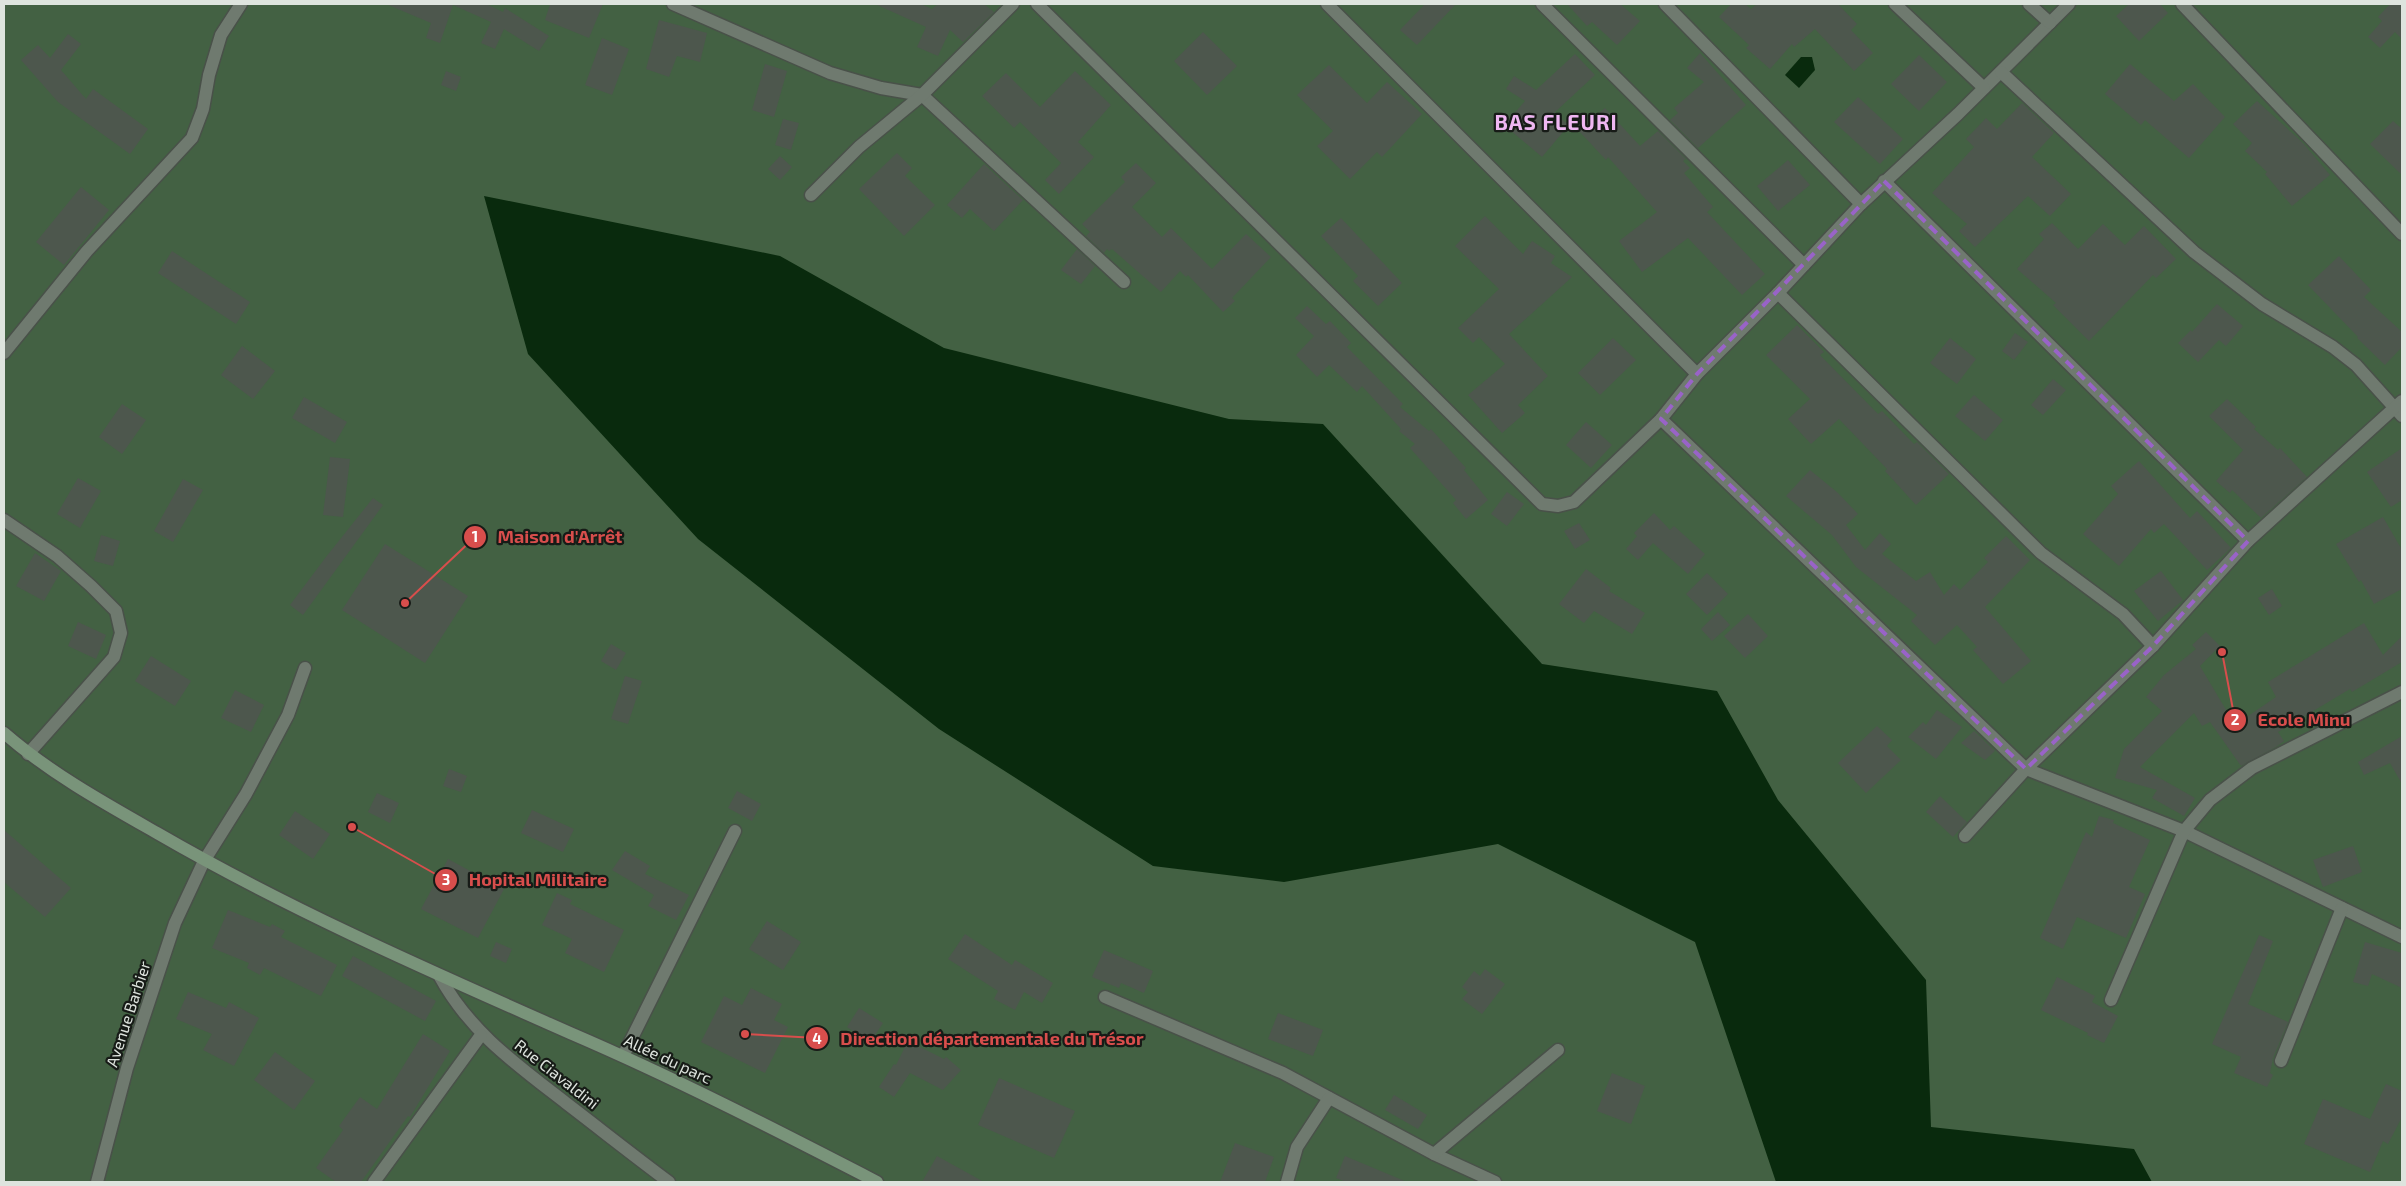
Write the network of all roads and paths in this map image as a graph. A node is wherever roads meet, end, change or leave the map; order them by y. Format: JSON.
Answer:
{"nodes":[{"id":1,"x":241,"y":4,"type":"edge"},
{"id":2,"x":672,"y":4,"type":"edge"},
{"id":3,"x":1013,"y":4,"type":"edge"},
{"id":4,"x":1037,"y":4,"type":"edge"},
{"id":5,"x":1327,"y":4,"type":"edge"},
{"id":6,"x":1542,"y":4,"type":"edge"},
{"id":7,"x":1665,"y":4,"type":"edge"},
{"id":8,"x":1895,"y":4,"type":"edge"},
{"id":9,"x":2029,"y":4,"type":"edge"},
{"id":10,"x":2069,"y":4,"type":"edge"},
{"id":11,"x":2182,"y":4,"type":"edge"},
{"id":12,"x":2050,"y":23,"type":"junction"},
{"id":13,"x":2001,"y":72,"type":"junction"},
{"id":14,"x":1984,"y":88,"type":"junction"},
{"id":15,"x":922,"y":95,"type":"junction"},
{"id":16,"x":1884,"y":182,"type":"junction"},
{"id":17,"x":811,"y":195,"type":"dead end"},
{"id":18,"x":1861,"y":204,"type":"junction"},
{"id":19,"x":2402,"y":234,"type":"edge"},
{"id":20,"x":1804,"y":265,"type":"junction"},
{"id":21,"x":1124,"y":282,"type":"dead end"},
{"id":22,"x":1778,"y":293,"type":"junction"},
{"id":23,"x":4,"y":353,"type":"edge"},
{"id":24,"x":1697,"y":374,"type":"junction"},
{"id":25,"x":2400,"y":408,"type":"edge"},
{"id":26,"x":1661,"y":419,"type":"junction"},
{"id":27,"x":4,"y":520,"type":"edge"},
{"id":28,"x":2248,"y":541,"type":"junction"},
{"id":29,"x":2153,"y":646,"type":"junction"},
{"id":30,"x":305,"y":668,"type":"dead end"},
{"id":31,"x":2402,"y":693,"type":"edge"},
{"id":32,"x":4,"y":734,"type":"edge"},
{"id":33,"x":28,"y":754,"type":"junction"},
{"id":34,"x":2026,"y":770,"type":"junction"},
{"id":35,"x":735,"y":831,"type":"dead end"},
{"id":36,"x":2184,"y":831,"type":"junction"},
{"id":37,"x":1965,"y":836,"type":"dead end"},
{"id":38,"x":204,"y":861,"type":"junction"},
{"id":39,"x":2342,"y":908,"type":"junction"},
{"id":40,"x":2402,"y":937,"type":"edge"},
{"id":41,"x":440,"y":977,"type":"junction"},
{"id":42,"x":1105,"y":997,"type":"dead end"},
{"id":43,"x":2110,"y":1000,"type":"dead end"},
{"id":44,"x":482,"y":1035,"type":"junction"},
{"id":45,"x":1558,"y":1050,"type":"dead end"},
{"id":46,"x":623,"y":1056,"type":"junction"},
{"id":47,"x":2281,"y":1061,"type":"dead end"},
{"id":48,"x":1329,"y":1098,"type":"junction"},
{"id":49,"x":1434,"y":1154,"type":"junction"},
{"id":50,"x":97,"y":1182,"type":"edge"},
{"id":51,"x":374,"y":1182,"type":"edge"},
{"id":52,"x":669,"y":1182,"type":"edge"},
{"id":53,"x":877,"y":1182,"type":"edge"},
{"id":54,"x":1287,"y":1182,"type":"edge"},
{"id":55,"x":1496,"y":1182,"type":"edge"}],
"edges":[{"from":1,"to":23,"type":"street"},
{"from":2,"to":15,"type":"street"},
{"from":3,"to":15,"type":"street"},
{"from":4,"to":26,"type":"street"},
{"from":5,"to":24,"type":"street"},
{"from":6,"to":20,"type":"street"},
{"from":7,"to":18,"type":"street"},
{"from":8,"to":14,"type":"street"},
{"from":9,"to":12,"type":"street"},
{"from":10,"to":12,"type":"street"},
{"from":11,"to":19,"type":"street"},
{"from":12,"to":13,"type":"street"},
{"from":13,"to":14,"type":"street"},
{"from":13,"to":25,"type":"street"},
{"from":14,"to":16,"type":"street"},
{"from":15,"to":17,"type":"street"},
{"from":15,"to":21,"type":"street"},
{"from":16,"to":18,"type":"street"},
{"from":16,"to":28,"type":"street"},
{"from":18,"to":20,"type":"street"},
{"from":20,"to":22,"type":"street"},
{"from":22,"to":24,"type":"street"},
{"from":22,"to":29,"type":"street"},
{"from":24,"to":26,"type":"street"},
{"from":25,"to":28,"type":"street"},
{"from":26,"to":34,"type":"street"},
{"from":27,"to":33,"type":"street"},
{"from":28,"to":29,"type":"street"},
{"from":29,"to":34,"type":"street"},
{"from":30,"to":38,"type":"street","name":"Avenue Barbier"},
{"from":31,"to":36,"type":"street"},
{"from":32,"to":33,"type":"street","name":"Allée du parc"},
{"from":33,"to":38,"type":"street","name":"Allée du parc"},
{"from":34,"to":36,"type":"street"},
{"from":34,"to":37,"type":"street"},
{"from":35,"to":46,"type":"street"},
{"from":36,"to":39,"type":"street"},
{"from":36,"to":43,"type":"street"},
{"from":38,"to":41,"type":"street","name":"Allée du parc"},
{"from":38,"to":50,"type":"street","name":"Avenue Barbier"},
{"from":39,"to":40,"type":"street"},
{"from":39,"to":47,"type":"street"},
{"from":41,"to":44,"type":"street","name":"Rue Ciavaldini"},
{"from":41,"to":46,"type":"street","name":"Allée du parc"},
{"from":42,"to":48,"type":"street"},
{"from":44,"to":51,"type":"street"},
{"from":44,"to":52,"type":"street","name":"Rue Ciavaldini"},
{"from":45,"to":49,"type":"street"},
{"from":46,"to":53,"type":"street","name":"Allée du parc"},
{"from":48,"to":49,"type":"street"},
{"from":48,"to":54,"type":"street"},
{"from":49,"to":55,"type":"street"}]}
